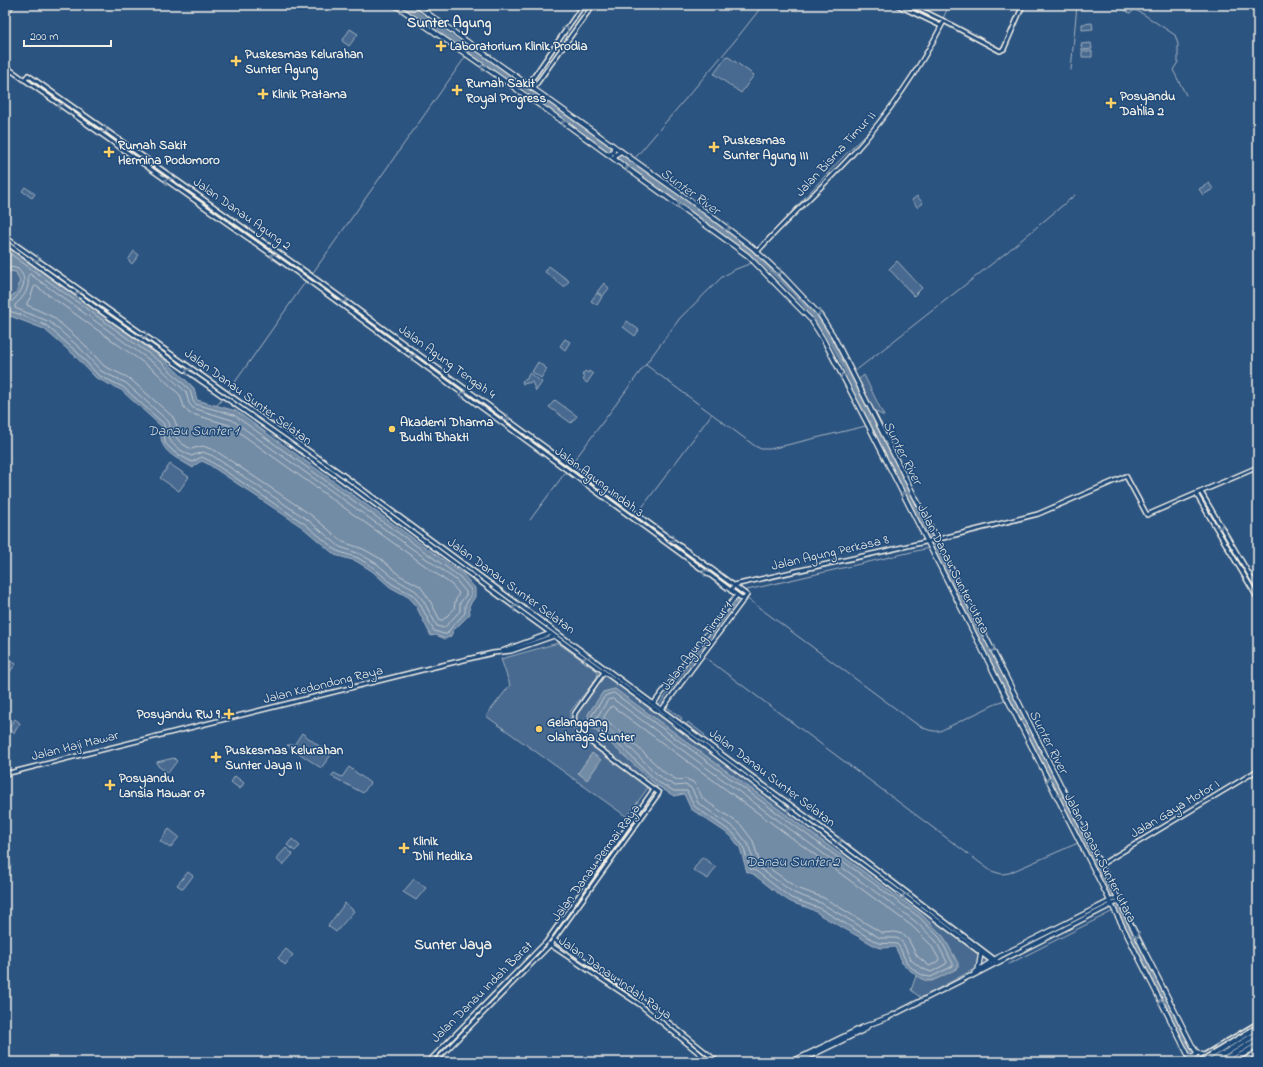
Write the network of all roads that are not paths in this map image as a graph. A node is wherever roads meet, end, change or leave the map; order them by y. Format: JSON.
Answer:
{"nodes":[{"id":1,"x":12,"y":5,"type":"edge"},
{"id":2,"x":394,"y":5,"type":"edge"},
{"id":3,"x":416,"y":5,"type":"edge"},
{"id":4,"x":582,"y":5,"type":"edge"},
{"id":5,"x":593,"y":5,"type":"edge"},
{"id":6,"x":897,"y":5,"type":"edge"},
{"id":7,"x":911,"y":5,"type":"edge"},
{"id":8,"x":1023,"y":5,"type":"edge"},
{"id":9,"x":5,"y":15,"type":"edge"},
{"id":10,"x":941,"y":20,"type":"junction"},
{"id":11,"x":941,"y":25,"type":"junction"},
{"id":12,"x":5,"y":66,"type":"edge"},
{"id":13,"x":26,"y":81,"type":"junction"},
{"id":14,"x":531,"y":87,"type":"junction"},
{"id":15,"x":614,"y":148,"type":"junction"},
{"id":16,"x":615,"y":153,"type":"junction"},
{"id":17,"x":615,"y":160,"type":"junction"},
{"id":18,"x":5,"y":237,"type":"edge"},
{"id":19,"x":5,"y":242,"type":"edge"},
{"id":20,"x":757,"y":251,"type":"junction"},
{"id":21,"x":313,"y":276,"type":"joint"},
{"id":22,"x":307,"y":280,"type":"joint"},
{"id":23,"x":444,"y":380,"type":"joint"},
{"id":24,"x":225,"y":395,"type":"junction"},
{"id":25,"x":569,"y":464,"type":"joint"},
{"id":26,"x":1258,"y":467,"type":"edge"},
{"id":27,"x":1201,"y":492,"type":"junction"},
{"id":28,"x":1196,"y":494,"type":"junction"},
{"id":29,"x":936,"y":539,"type":"junction"},
{"id":30,"x":928,"y":542,"type":"junction"},
{"id":31,"x":1244,"y":566,"type":"junction"},
{"id":32,"x":1240,"y":569,"type":"junction"},
{"id":33,"x":734,"y":585,"type":"junction"},
{"id":34,"x":1258,"y":589,"type":"edge"},
{"id":35,"x":731,"y":591,"type":"junction"},
{"id":36,"x":737,"y":596,"type":"junction"},
{"id":37,"x":745,"y":598,"type":"junction"},
{"id":38,"x":1258,"y":599,"type":"edge"},
{"id":39,"x":536,"y":617,"type":"junction"},
{"id":40,"x":533,"y":621,"type":"junction"},
{"id":41,"x":551,"y":633,"type":"junction"},
{"id":42,"x":554,"y":636,"type":"junction"},
{"id":43,"x":500,"y":652,"type":"junction"},
{"id":44,"x":604,"y":672,"type":"junction"},
{"id":45,"x":654,"y":705,"type":"junction"},
{"id":46,"x":660,"y":709,"type":"junction"},
{"id":47,"x":150,"y":738,"type":"joint"},
{"id":48,"x":1258,"y":770,"type":"edge"},
{"id":49,"x":5,"y":774,"type":"edge"},
{"id":50,"x":654,"y":789,"type":"junction"},
{"id":51,"x":775,"y":794,"type":"junction"},
{"id":52,"x":772,"y":797,"type":"junction"},
{"id":53,"x":1102,"y":864,"type":"junction"},
{"id":54,"x":1115,"y":901,"type":"junction"},
{"id":55,"x":549,"y":937,"type":"junction"},
{"id":56,"x":553,"y":940,"type":"junction"},
{"id":57,"x":546,"y":942,"type":"junction"},
{"id":58,"x":550,"y":945,"type":"junction"},
{"id":59,"x":981,"y":953,"type":"junction"},
{"id":60,"x":995,"y":961,"type":"junction"},
{"id":61,"x":978,"y":970,"type":"junction"},
{"id":62,"x":970,"y":976,"type":"junction"},
{"id":63,"x":627,"y":989,"type":"junction"},
{"id":64,"x":624,"y":994,"type":"junction"},
{"id":65,"x":1258,"y":1024,"type":"edge"},
{"id":66,"x":1258,"y":1027,"type":"edge"},
{"id":67,"x":1258,"y":1033,"type":"edge"},
{"id":68,"x":854,"y":1034,"type":"junction"},
{"id":69,"x":1241,"y":1034,"type":"junction"},
{"id":70,"x":1258,"y":1039,"type":"edge"},
{"id":71,"x":1232,"y":1040,"type":"junction"},
{"id":72,"x":1258,"y":1045,"type":"edge"},
{"id":73,"x":1214,"y":1050,"type":"junction"},
{"id":74,"x":1257,"y":1051,"type":"edge"},
{"id":75,"x":1197,"y":1052,"type":"junction"},
{"id":76,"x":1203,"y":1055,"type":"junction"},
{"id":77,"x":1194,"y":1060,"type":"edge"},
{"id":78,"x":428,"y":1062,"type":"edge"},
{"id":79,"x":435,"y":1062,"type":"edge"},
{"id":80,"x":710,"y":1062,"type":"edge"},
{"id":81,"x":718,"y":1062,"type":"edge"},
{"id":82,"x":791,"y":1062,"type":"edge"},
{"id":83,"x":798,"y":1062,"type":"edge"},
{"id":84,"x":1210,"y":1062,"type":"edge"},
{"id":85,"x":1220,"y":1062,"type":"edge"},
{"id":86,"x":1229,"y":1062,"type":"edge"},
{"id":87,"x":1239,"y":1062,"type":"edge"}],
"edges":[{"from":1,"to":9,"type":"main road"},
{"from":16,"to":2,"type":"main road","name":"Jalan Danau Sunter Utara","one_way":true},
{"from":3,"to":14,"type":"main road","name":"Jalan Danau Sunter Utara"},
{"from":14,"to":4,"type":"street","one_way":true},
{"from":5,"to":14,"type":"street"},
{"from":6,"to":11,"type":"street"},
{"from":7,"to":10,"type":"street"},
{"from":8,"to":10,"type":"street"},
{"from":10,"to":11,"type":"street","name":"Jalan Bisma Timur II"},
{"from":11,"to":20,"type":"street","name":"Jalan Bisma Timur II"},
{"from":12,"to":13,"type":"street","name":"Jalan Danau Agung 2"},
{"from":13,"to":21,"type":"street","name":"Jalan Danau Agung 2","one_way":true},
{"from":22,"to":13,"type":"street","name":"Jalan Danau Agung 2","one_way":true},
{"from":14,"to":15,"type":"main road","name":"Jalan Danau Sunter Utara"},
{"from":15,"to":16,"type":"main road","name":"Jalan Danau Sunter Utara"},
{"from":15,"to":16,"type":"main road"},
{"from":16,"to":17,"type":"main road"},
{"from":16,"to":17,"type":"main road","name":"Jalan Danau Sunter Utara"},
{"from":16,"to":20,"type":"main road","name":"Jalan Danau Sunter Utara","one_way":true},
{"from":30,"to":17,"type":"main road","name":"Jalan Danau Sunter Utara","one_way":true},
{"from":18,"to":24,"type":"street","name":"Jalan Danau Sunter Selatan","one_way":true},
{"from":24,"to":19,"type":"street","name":"Jalan Danau Sunter Selatan","one_way":true},
{"from":20,"to":29,"type":"main road","name":"Jalan Danau Sunter Utara","one_way":true},
{"from":21,"to":25,"type":"street","name":"Jalan Agung Tengah 4","one_way":true},
{"from":23,"to":22,"type":"street","name":"Jalan Agung Tengah 4","one_way":true},
{"from":35,"to":23,"type":"street","name":"Jalan Agung Indah 3","one_way":true},
{"from":24,"to":39,"type":"street","name":"Jalan Danau Sunter Selatan"},
{"from":40,"to":24,"type":"street","name":"Jalan Danau Sunter Selatan","one_way":true},
{"from":25,"to":33,"type":"street","name":"Jalan Agung Indah 3","one_way":true},
{"from":26,"to":27,"type":"street"},
{"from":27,"to":28,"type":"street"},
{"from":27,"to":31,"type":"street","one_way":true},
{"from":28,"to":29,"type":"street","name":"Jalan Agung Perkasa 8"},
{"from":28,"to":32,"type":"street"},
{"from":29,"to":30,"type":"street","name":"Jalan Agung Perkasa 8"},
{"from":29,"to":53,"type":"main road","name":"Jalan Danau Sunter Utara","one_way":true},
{"from":30,"to":33,"type":"street","name":"Jalan Agung Perkasa 8"},
{"from":54,"to":30,"type":"main road","name":"Jalan Danau Sunter Utara","one_way":true},
{"from":31,"to":32,"type":"street"},
{"from":31,"to":34,"type":"street"},
{"from":32,"to":38,"type":"street"},
{"from":33,"to":35,"type":"street"},
{"from":33,"to":37,"type":"street","name":"Jalan Agung Indah 3"},
{"from":35,"to":36,"type":"street","name":"Jalan Agung Indah 3"},
{"from":36,"to":37,"type":"street","name":"Jalan Agung Indah 3"},
{"from":36,"to":45,"type":"street","name":"Jalan Agung Timur 1"},
{"from":37,"to":46,"type":"street","name":"Jalan Agung Timur 1"},
{"from":39,"to":40,"type":"street"},
{"from":39,"to":45,"type":"street","name":"Jalan Danau Sunter Selatan"},
{"from":40,"to":41,"type":"street","name":"Jalan Danau Sunter Selatan"},
{"from":41,"to":42,"type":"street","name":"Jalan Danau Sunter Selatan"},
{"from":41,"to":43,"type":"street","name":"Jalan Kedondong Raya"},
{"from":42,"to":43,"type":"street","name":"Jalan Kedondong Raya"},
{"from":44,"to":42,"type":"street","name":"Jalan Danau Sunter Selatan","one_way":true},
{"from":43,"to":47,"type":"street","name":"Jalan Kedondong Raya"},
{"from":44,"to":45,"type":"street","name":"Jalan Danau Sunter Selatan"},
{"from":44,"to":50,"type":"street"},
{"from":45,"to":46,"type":"street","name":"Jalan Danau Sunter Selatan"},
{"from":46,"to":51,"type":"street","name":"Jalan Danau Sunter Selatan"},
{"from":46,"to":52,"type":"street","name":"Jalan Danau Sunter Selatan"},
{"from":47,"to":49,"type":"street","name":"Jalan Haji Mawar"},
{"from":48,"to":53,"type":"street","name":"Jalan Gaya Motor I"},
{"from":50,"to":55,"type":"street","name":"Jalan Danau Permai Raya"},
{"from":50,"to":56,"type":"street","name":"Jalan Danau Permai Raya"},
{"from":51,"to":52,"type":"street"},
{"from":51,"to":60,"type":"street","name":"Jalan Danau Sunter Selatan","one_way":true},
{"from":59,"to":52,"type":"street","name":"Jalan Danau Sunter Selatan","one_way":true},
{"from":53,"to":54,"type":"main road","name":"Jalan Danau Sunter Utara"},
{"from":54,"to":60,"type":"main road"},
{"from":54,"to":75,"type":"main road","name":"Jalan Danau Sunter Utara","one_way":true},
{"from":77,"to":54,"type":"main road","name":"Jalan Danau Sunter Utara","one_way":true},
{"from":55,"to":56,"type":"street","name":"Jalan Danau Indah Raya"},
{"from":55,"to":57,"type":"street","name":"Jalan Danau Indah Barat"},
{"from":56,"to":58,"type":"street","name":"Jalan Danau Permai Raya"},
{"from":56,"to":63,"type":"street","name":"Jalan Danau Indah Raya"},
{"from":57,"to":58,"type":"street","name":"Jalan Danau Indah Raya"},
{"from":57,"to":78,"type":"street","name":"Jalan Danau Indah Barat"},
{"from":58,"to":64,"type":"street","name":"Jalan Danau Indah Raya"},
{"from":58,"to":79,"type":"street","name":"Jalan Danau Indah Barat"},
{"from":59,"to":60,"type":"street","name":"Jalan Danau Sunter Selatan"},
{"from":59,"to":61,"type":"main road"},
{"from":60,"to":61,"type":"main road"},
{"from":60,"to":62,"type":"main road"},
{"from":61,"to":62,"type":"main road"},
{"from":62,"to":68,"type":"main road"},
{"from":63,"to":64,"type":"street"},
{"from":63,"to":81,"type":"street","name":"Jalan Danau Indah Raya"},
{"from":64,"to":80,"type":"street","name":"Jalan Danau Indah Raya"},
{"from":65,"to":69,"type":"highway"},
{"from":66,"to":77,"type":"highway","bridge":true},
{"from":67,"to":84,"type":"highway","bridge":true},
{"from":68,"to":82,"type":"main road"},
{"from":68,"to":83,"type":"main road"},
{"from":69,"to":71,"type":"highway"},
{"from":69,"to":74,"type":"highway"},
{"from":70,"to":85,"type":"highway","bridge":true},
{"from":71,"to":73,"type":"highway"},
{"from":71,"to":76,"type":"highway"},
{"from":72,"to":86,"type":"highway","bridge":true},
{"from":73,"to":77,"type":"highway"},
{"from":73,"to":86,"type":"highway"},
{"from":74,"to":87,"type":"highway"},
{"from":75,"to":76,"type":"main road"},
{"from":75,"to":77,"type":"main road"},
{"from":76,"to":77,"type":"highway"}]}
